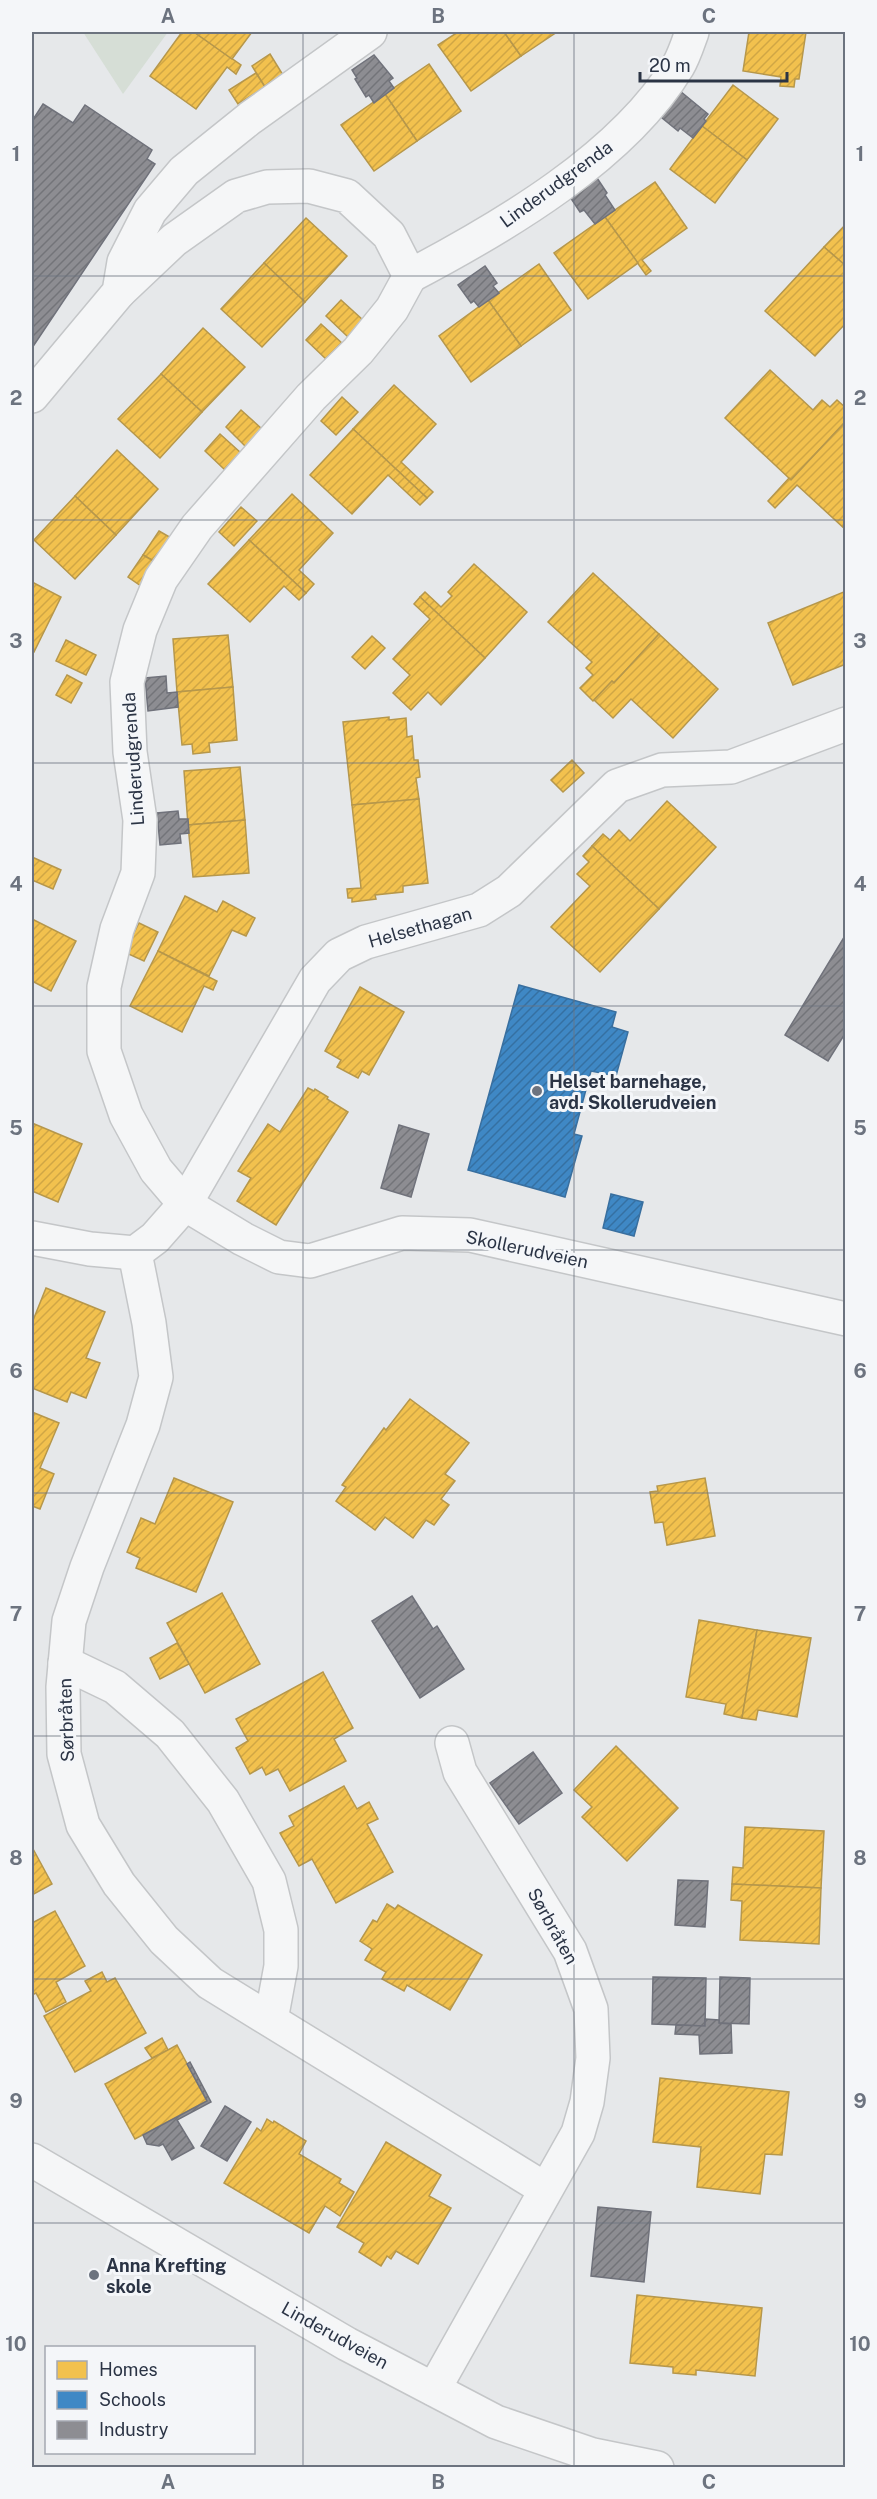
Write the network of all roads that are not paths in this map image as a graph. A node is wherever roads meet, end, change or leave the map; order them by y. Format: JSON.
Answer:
{"nodes":[{"id":1,"x":370,"y":32,"type":"edge"},
{"id":2,"x":692,"y":32,"type":"edge"},
{"id":3,"x":410,"y":276,"type":"junction"},
{"id":4,"x":119,"y":292,"type":"junction"},
{"id":5,"x":32,"y":396,"type":"edge"},
{"id":6,"x":846,"y":724,"type":"edge"},
{"id":7,"x":185,"y":1204,"type":"junction"},
{"id":8,"x":32,"y":1238,"type":"edge"},
{"id":9,"x":135,"y":1253,"type":"junction"},
{"id":10,"x":846,"y":1319,"type":"edge"},
{"id":11,"x":65,"y":1663,"type":"junction"},
{"id":12,"x":452,"y":1743,"type":"dead end"},
{"id":13,"x":270,"y":2020,"type":"junction"},
{"id":14,"x":32,"y":2160,"type":"edge"},
{"id":15,"x":545,"y":2189,"type":"junction"},
{"id":16,"x":434,"y":2389,"type":"junction"},
{"id":17,"x":657,"y":2468,"type":"edge"}],
"edges":[{"from":1,"to":4,"type":"street"},
{"from":2,"to":3,"type":"street","name":"Linderudgrenda"},
{"from":3,"to":4,"type":"street"},
{"from":3,"to":7,"type":"street","name":"Linderudgrenda"},
{"from":4,"to":5,"type":"street"},
{"from":6,"to":7,"type":"street","name":"Helsethagan"},
{"from":7,"to":9,"type":"street"},
{"from":7,"to":10,"type":"street","name":"Skollerudveien"},
{"from":8,"to":9,"type":"street"},
{"from":9,"to":11,"type":"street","name":"Sørbråten"},
{"from":11,"to":13,"type":"street","name":"Sørbråten"},
{"from":11,"to":13,"type":"street","name":"Sørbråten"},
{"from":12,"to":15,"type":"street","name":"Sørbråten"},
{"from":13,"to":15,"type":"street","name":"Sørbråten"},
{"from":14,"to":16,"type":"street","name":"Linderudveien"},
{"from":15,"to":16,"type":"street","name":"Sørbråten"},
{"from":16,"to":17,"type":"street","name":"Linderudveien"}]}
